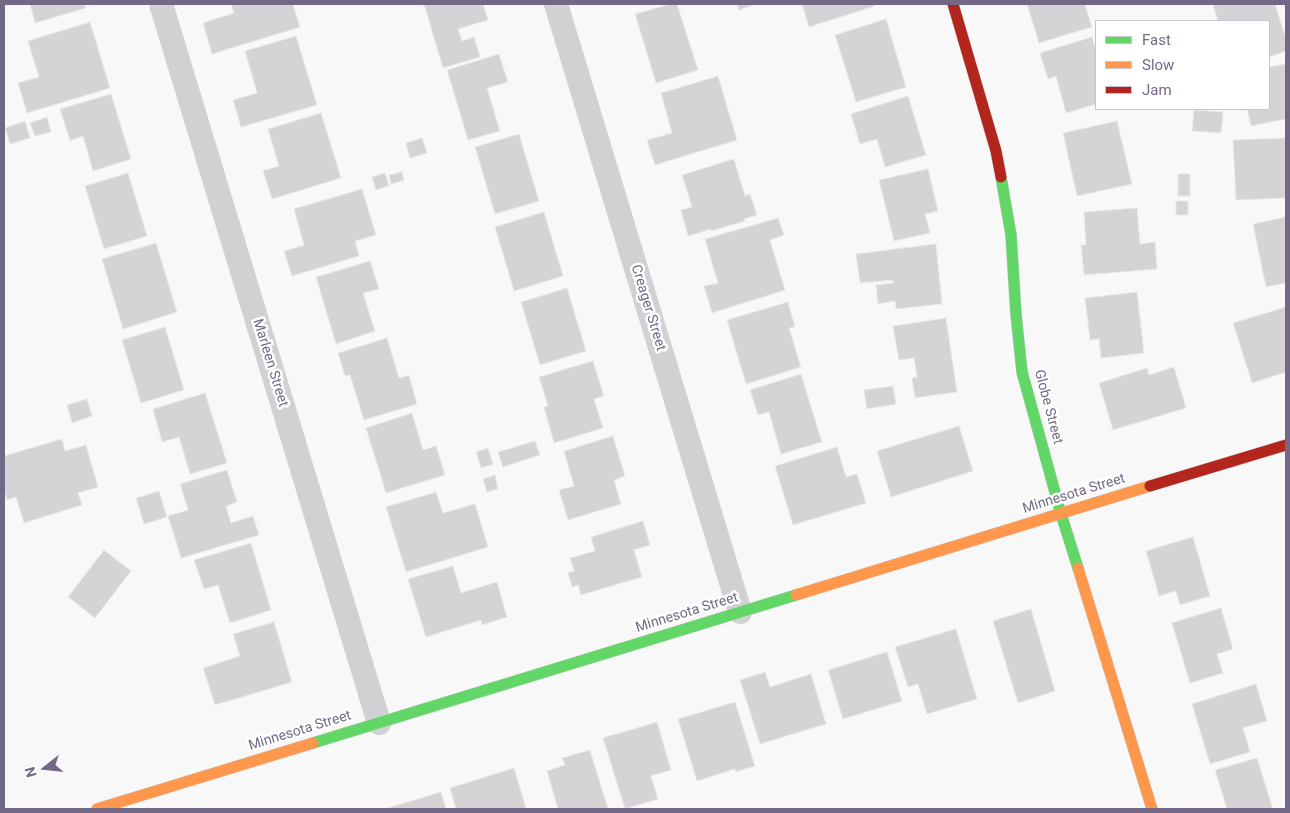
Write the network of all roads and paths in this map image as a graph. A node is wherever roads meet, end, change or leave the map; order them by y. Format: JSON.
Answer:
{"nodes":[{"id":1,"x":162,"y":4,"type":"edge"},
{"id":2,"x":556,"y":4,"type":"edge"},
{"id":3,"x":953,"y":4,"type":"edge"},
{"id":4,"x":1286,"y":445,"type":"edge"},
{"id":5,"x":1061,"y":514,"type":"junction"},
{"id":6,"x":740,"y":612,"type":"junction"},
{"id":7,"x":379,"y":723,"type":"junction"},
{"id":8,"x":97,"y":809,"type":"edge"},
{"id":9,"x":1152,"y":809,"type":"edge"}],
"edges":[{"from":1,"to":7,"type":"street","name":"Marleen Street"},
{"from":2,"to":6,"type":"street","name":"Creager Street"},
{"from":3,"to":5,"type":"street","name":"Globe Street"},
{"from":4,"to":5,"type":"street","name":"Minnesota Street"},
{"from":5,"to":6,"type":"street","name":"Minnesota Street"},
{"from":5,"to":9,"type":"street","name":"Globe Street"},
{"from":6,"to":7,"type":"street","name":"Minnesota Street"},
{"from":7,"to":8,"type":"street","name":"Minnesota Street"}]}
